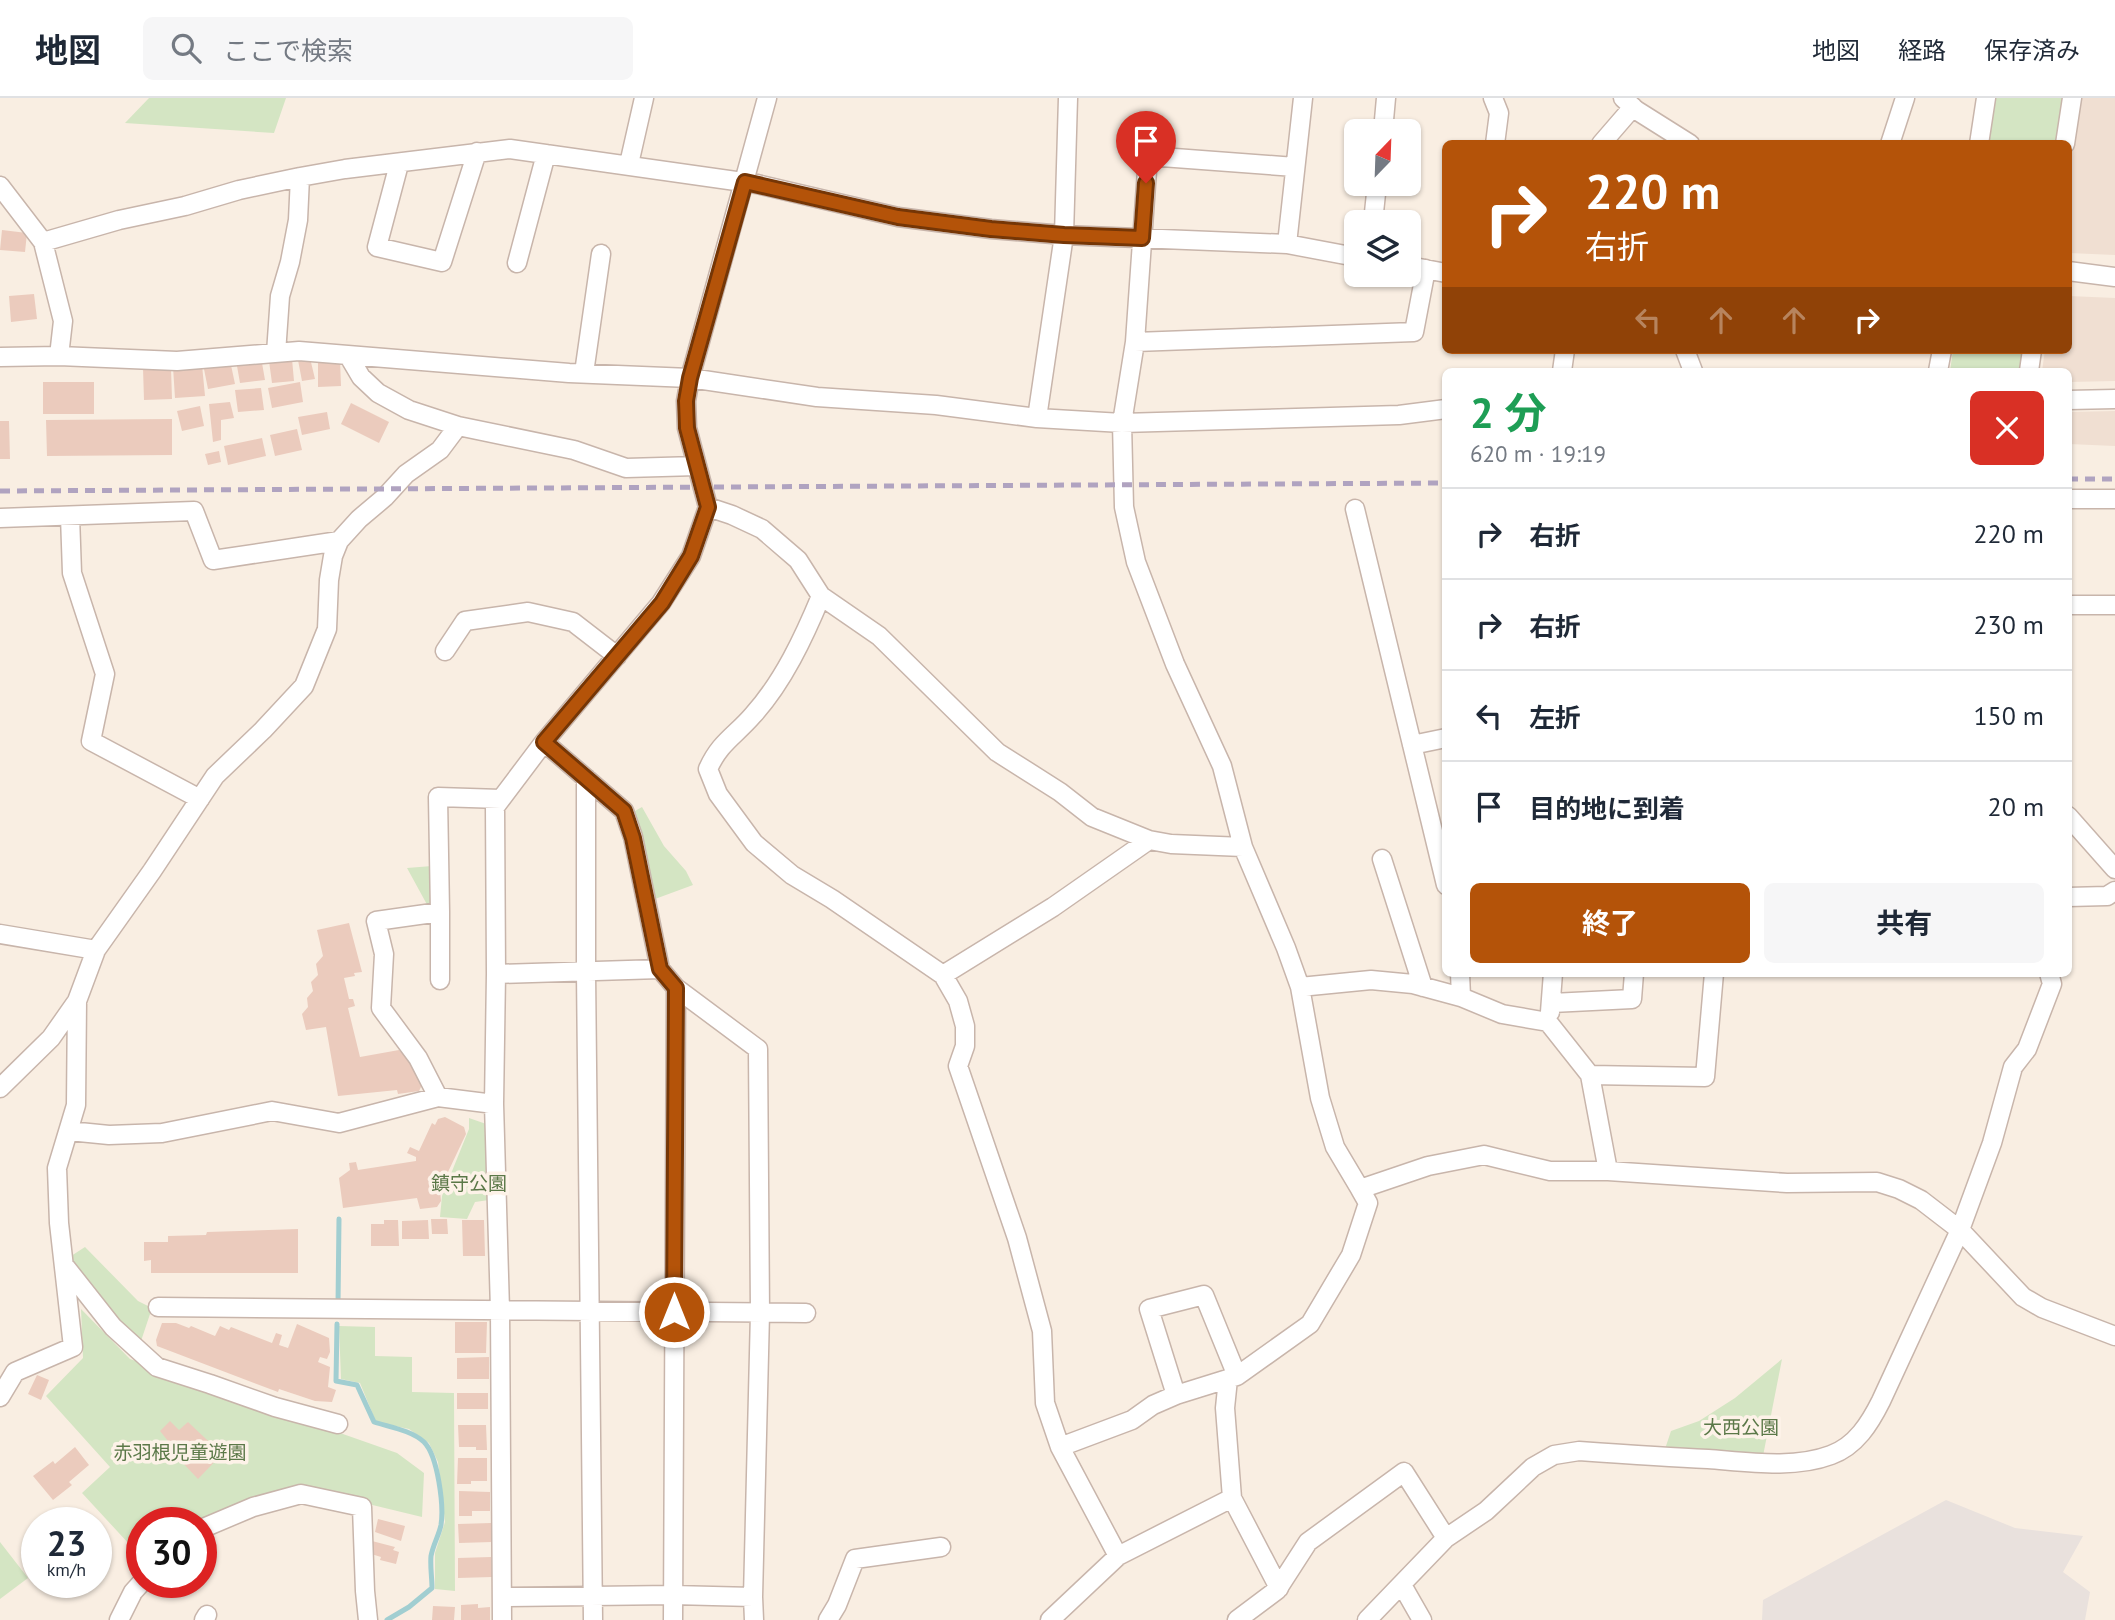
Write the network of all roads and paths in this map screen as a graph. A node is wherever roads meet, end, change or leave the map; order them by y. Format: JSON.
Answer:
{"nodes":[{"id":1,"x":645,"y":98,"type":"edge"},
{"id":2,"x":767,"y":98,"type":"edge"},
{"id":3,"x":1068,"y":98,"type":"edge"},
{"id":4,"x":1303,"y":98,"type":"edge"},
{"id":5,"x":1386,"y":98,"type":"edge"},
{"id":6,"x":1493,"y":98,"type":"edge"},
{"id":7,"x":1905,"y":98,"type":"edge"},
{"id":8,"x":1986,"y":98,"type":"edge"},
{"id":9,"x":2072,"y":98,"type":"edge"},
{"id":10,"x":1628,"y":102,"type":"edge"},
{"id":11,"x":1384,"y":119,"type":"edge"},
{"id":12,"x":1496,"y":140,"type":"edge"},
{"id":13,"x":1604,"y":140,"type":"edge"},
{"id":14,"x":1684,"y":140,"type":"edge"},
{"id":15,"x":1891,"y":140,"type":"edge"},
{"id":16,"x":1980,"y":140,"type":"edge"},
{"id":17,"x":2066,"y":140,"type":"edge"},
{"id":18,"x":477,"y":152,"type":"junction"},
{"id":19,"x":546,"y":153,"type":"junction"},
{"id":20,"x":399,"y":164,"type":"junction"},
{"id":21,"x":629,"y":164,"type":"junction"},
{"id":22,"x":1295,"y":167,"type":"junction"},
{"id":23,"x":300,"y":177,"type":"junction"},
{"id":24,"x":745,"y":182,"type":"junction"},
{"id":25,"x":0,"y":186,"type":"edge"},
{"id":26,"x":1064,"y":235,"type":"junction"},
{"id":27,"x":1142,"y":238,"type":"junction"},
{"id":28,"x":43,"y":242,"type":"junction"},
{"id":29,"x":1287,"y":244,"type":"junction"},
{"id":30,"x":601,"y":254,"type":"dead end"},
{"id":31,"x":1344,"y":255,"type":"edge"},
{"id":32,"x":517,"y":263,"type":"dead end"},
{"id":33,"x":1421,"y":269,"type":"edge"},
{"id":34,"x":1442,"y":272,"type":"edge"},
{"id":35,"x":2072,"y":272,"type":"edge"},
{"id":36,"x":2115,"y":278,"type":"edge"},
{"id":37,"x":1416,"y":287,"type":"edge"},
{"id":38,"x":1135,"y":342,"type":"junction"},
{"id":39,"x":276,"y":353,"type":"junction"},
{"id":40,"x":348,"y":355,"type":"junction"},
{"id":41,"x":60,"y":356,"type":"junction"},
{"id":42,"x":0,"y":357,"type":"edge"},
{"id":43,"x":584,"y":373,"type":"junction"},
{"id":44,"x":690,"y":378,"type":"junction"},
{"id":45,"x":2072,"y":400,"type":"edge"},
{"id":46,"x":2115,"y":400,"type":"edge"},
{"id":47,"x":1442,"y":410,"type":"edge"},
{"id":48,"x":1037,"y":418,"type":"junction"},
{"id":49,"x":1122,"y":423,"type":"junction"},
{"id":50,"x":458,"y":426,"type":"junction"},
{"id":51,"x":697,"y":466,"type":"junction"},
{"id":52,"x":2072,"y":499,"type":"edge"},
{"id":53,"x":2115,"y":499,"type":"edge"},
{"id":54,"x":708,"y":507,"type":"junction"},
{"id":55,"x":1355,"y":509,"type":"dead end"},
{"id":56,"x":69,"y":516,"type":"junction"},
{"id":57,"x":0,"y":518,"type":"edge"},
{"id":58,"x":339,"y":541,"type":"junction"},
{"id":59,"x":821,"y":596,"type":"junction"},
{"id":60,"x":2072,"y":605,"type":"edge"},
{"id":61,"x":2115,"y":605,"type":"edge"},
{"id":62,"x":445,"y":651,"type":"dead end"},
{"id":63,"x":617,"y":656,"type":"junction"},
{"id":64,"x":1442,"y":739,"type":"edge"},
{"id":65,"x":544,"y":742,"type":"junction"},
{"id":66,"x":1412,"y":745,"type":"junction"},
{"id":67,"x":586,"y":778,"type":"junction"},
{"id":68,"x":200,"y":799,"type":"junction"},
{"id":69,"x":502,"y":799,"type":"junction"},
{"id":70,"x":2072,"y":821,"type":"edge"},
{"id":71,"x":1149,"y":840,"type":"junction"},
{"id":72,"x":1243,"y":847,"type":"junction"},
{"id":73,"x":1382,"y":859,"type":"dead end"},
{"id":74,"x":1442,"y":869,"type":"edge"},
{"id":75,"x":2115,"y":869,"type":"edge"},
{"id":76,"x":2115,"y":891,"type":"edge"},
{"id":77,"x":2072,"y":897,"type":"edge"},
{"id":78,"x":440,"y":912,"type":"junction"},
{"id":79,"x":0,"y":934,"type":"edge"},
{"id":80,"x":96,"y":950,"type":"junction"},
{"id":81,"x":660,"y":969,"type":"junction"},
{"id":82,"x":586,"y":973,"type":"junction"},
{"id":83,"x":496,"y":974,"type":"junction"},
{"id":84,"x":943,"y":975,"type":"junction"},
{"id":85,"x":1460,"y":977,"type":"edge"},
{"id":86,"x":1553,"y":977,"type":"edge"},
{"id":87,"x":1634,"y":977,"type":"edge"},
{"id":88,"x":1714,"y":977,"type":"edge"},
{"id":89,"x":2050,"y":977,"type":"edge"},
{"id":90,"x":440,"y":980,"type":"dead end"},
{"id":91,"x":1300,"y":987,"type":"junction"},
{"id":92,"x":1423,"y":987,"type":"junction"},
{"id":93,"x":676,"y":988,"type":"junction"},
{"id":94,"x":1461,"y":997,"type":"junction"},
{"id":95,"x":77,"y":1001,"type":"junction"},
{"id":96,"x":1552,"y":1003,"type":"junction"},
{"id":97,"x":1548,"y":1022,"type":"junction"},
{"id":98,"x":1590,"y":1075,"type":"junction"},
{"id":99,"x":0,"y":1088,"type":"edge"},
{"id":100,"x":438,"y":1097,"type":"junction"},
{"id":101,"x":494,"y":1104,"type":"junction"},
{"id":102,"x":69,"y":1131,"type":"junction"},
{"id":103,"x":1608,"y":1171,"type":"junction"},
{"id":104,"x":1360,"y":1189,"type":"junction"},
{"id":105,"x":1960,"y":1230,"type":"junction"},
{"id":106,"x":64,"y":1265,"type":"junction"},
{"id":107,"x":158,"y":1307,"type":"dead end"},
{"id":108,"x":500,"y":1310,"type":"junction"},
{"id":109,"x":589,"y":1311,"type":"junction"},
{"id":110,"x":674,"y":1312,"type":"junction"},
{"id":111,"x":760,"y":1312,"type":"junction"},
{"id":112,"x":806,"y":1313,"type":"dead end"},
{"id":113,"x":2115,"y":1336,"type":"edge"},
{"id":114,"x":1233,"y":1377,"type":"junction"},
{"id":115,"x":1176,"y":1395,"type":"junction"},
{"id":116,"x":0,"y":1397,"type":"edge"},
{"id":117,"x":338,"y":1424,"type":"dead end"},
{"id":118,"x":1060,"y":1447,"type":"junction"},
{"id":119,"x":1232,"y":1498,"type":"junction"},
{"id":120,"x":217,"y":1522,"type":"edge"},
{"id":121,"x":1446,"y":1538,"type":"junction"},
{"id":122,"x":941,"y":1547,"type":"dead end"},
{"id":123,"x":1118,"y":1556,"type":"junction"},
{"id":124,"x":1402,"y":1585,"type":"junction"},
{"id":125,"x":1279,"y":1588,"type":"junction"},
{"id":126,"x":673,"y":1595,"type":"junction"},
{"id":127,"x":593,"y":1596,"type":"junction"},
{"id":128,"x":502,"y":1597,"type":"junction"},
{"id":129,"x":753,"y":1597,"type":"junction"},
{"id":130,"x":130,"y":1598,"type":"edge"},
{"id":131,"x":119,"y":1620,"type":"edge"},
{"id":132,"x":368,"y":1620,"type":"edge"},
{"id":133,"x":502,"y":1620,"type":"edge"},
{"id":134,"x":593,"y":1620,"type":"edge"},
{"id":135,"x":673,"y":1620,"type":"edge"},
{"id":136,"x":754,"y":1620,"type":"edge"},
{"id":137,"x":828,"y":1620,"type":"edge"},
{"id":138,"x":1049,"y":1620,"type":"edge"},
{"id":139,"x":1237,"y":1620,"type":"edge"},
{"id":140,"x":1367,"y":1620,"type":"edge"},
{"id":141,"x":1422,"y":1620,"type":"edge"}],
"edges":[{"from":1,"to":21,"type":"street"},
{"from":2,"to":24,"type":"street"},
{"from":3,"to":26,"type":"street"},
{"from":4,"to":22,"type":"street"},
{"from":5,"to":11,"type":"street"},
{"from":6,"to":12,"type":"street"},
{"from":7,"to":15,"type":"street"},
{"from":8,"to":16,"type":"street"},
{"from":9,"to":17,"type":"street"},
{"from":10,"to":13,"type":"street"},
{"from":10,"to":14,"type":"street"},
{"from":18,"to":19,"type":"street"},
{"from":18,"to":20,"type":"street"},
{"from":18,"to":20,"type":"street"},
{"from":19,"to":21,"type":"street"},
{"from":19,"to":32,"type":"street"},
{"from":20,"to":23,"type":"street"},
{"from":21,"to":24,"type":"street"},
{"from":22,"to":27,"type":"street"},
{"from":22,"to":29,"type":"street"},
{"from":23,"to":28,"type":"street"},
{"from":23,"to":39,"type":"street"},
{"from":24,"to":26,"type":"street"},
{"from":24,"to":44,"type":"street"},
{"from":25,"to":28,"type":"street"},
{"from":26,"to":27,"type":"street"},
{"from":26,"to":48,"type":"street"},
{"from":27,"to":29,"type":"street"},
{"from":27,"to":38,"type":"street"},
{"from":28,"to":41,"type":"street"},
{"from":29,"to":31,"type":"street"},
{"from":30,"to":43,"type":"street"},
{"from":33,"to":34,"type":"street"},
{"from":35,"to":36,"type":"street"},
{"from":37,"to":38,"type":"street"},
{"from":38,"to":49,"type":"street"},
{"from":39,"to":40,"type":"street"},
{"from":39,"to":41,"type":"street"},
{"from":40,"to":43,"type":"street"},
{"from":40,"to":50,"type":"street"},
{"from":41,"to":42,"type":"street"},
{"from":43,"to":44,"type":"street"},
{"from":44,"to":48,"type":"street"},
{"from":44,"to":51,"type":"street"},
{"from":45,"to":46,"type":"street"},
{"from":47,"to":49,"type":"street"},
{"from":48,"to":49,"type":"street"},
{"from":49,"to":72,"type":"street"},
{"from":50,"to":51,"type":"street"},
{"from":50,"to":58,"type":"street"},
{"from":51,"to":54,"type":"street"},
{"from":52,"to":53,"type":"street"},
{"from":54,"to":59,"type":"street"},
{"from":54,"to":63,"type":"street"},
{"from":55,"to":66,"type":"street"},
{"from":56,"to":57,"type":"street"},
{"from":56,"to":58,"type":"street"},
{"from":56,"to":68,"type":"street"},
{"from":58,"to":68,"type":"street"},
{"from":59,"to":71,"type":"street"},
{"from":59,"to":84,"type":"street"},
{"from":60,"to":61,"type":"street"},
{"from":62,"to":63,"type":"street"},
{"from":63,"to":65,"type":"street"},
{"from":64,"to":66,"type":"street"},
{"from":65,"to":67,"type":"street"},
{"from":65,"to":69,"type":"street"},
{"from":66,"to":74,"type":"street"},
{"from":67,"to":81,"type":"street"},
{"from":67,"to":82,"type":"street"},
{"from":68,"to":80,"type":"street"},
{"from":69,"to":78,"type":"street"},
{"from":69,"to":83,"type":"street"},
{"from":70,"to":75,"type":"street"},
{"from":71,"to":72,"type":"street"},
{"from":71,"to":84,"type":"street"},
{"from":72,"to":91,"type":"street"},
{"from":73,"to":92,"type":"street"},
{"from":76,"to":77,"type":"street"},
{"from":78,"to":90,"type":"street"},
{"from":78,"to":100,"type":"street"},
{"from":79,"to":80,"type":"street"},
{"from":80,"to":95,"type":"street"},
{"from":81,"to":82,"type":"street"},
{"from":81,"to":93,"type":"street"},
{"from":82,"to":83,"type":"street"},
{"from":82,"to":109,"type":"street"},
{"from":83,"to":101,"type":"street"},
{"from":84,"to":118,"type":"street"},
{"from":85,"to":94,"type":"street"},
{"from":86,"to":96,"type":"street"},
{"from":87,"to":96,"type":"street"},
{"from":88,"to":98,"type":"street"},
{"from":89,"to":105,"type":"street"},
{"from":91,"to":92,"type":"street"},
{"from":91,"to":104,"type":"street"},
{"from":92,"to":94,"type":"street"},
{"from":93,"to":110,"type":"street"},
{"from":93,"to":111,"type":"street"},
{"from":94,"to":97,"type":"street"},
{"from":95,"to":99,"type":"street"},
{"from":95,"to":102,"type":"street"},
{"from":96,"to":97,"type":"street"},
{"from":97,"to":98,"type":"street"},
{"from":98,"to":103,"type":"street"},
{"from":100,"to":101,"type":"street"},
{"from":100,"to":102,"type":"street"},
{"from":101,"to":108,"type":"street"},
{"from":102,"to":106,"type":"street"},
{"from":103,"to":104,"type":"street"},
{"from":103,"to":105,"type":"street"},
{"from":104,"to":114,"type":"street"},
{"from":105,"to":113,"type":"street"},
{"from":105,"to":121,"type":"street"},
{"from":106,"to":116,"type":"street"},
{"from":106,"to":117,"type":"street"},
{"from":107,"to":108,"type":"street"},
{"from":108,"to":109,"type":"street"},
{"from":108,"to":128,"type":"street"},
{"from":109,"to":110,"type":"street"},
{"from":109,"to":127,"type":"street"},
{"from":110,"to":111,"type":"street"},
{"from":110,"to":126,"type":"street"},
{"from":111,"to":112,"type":"street"},
{"from":111,"to":129,"type":"street"},
{"from":114,"to":115,"type":"street"},
{"from":114,"to":115,"type":"street"},
{"from":114,"to":119,"type":"street"},
{"from":115,"to":118,"type":"street"},
{"from":118,"to":123,"type":"street"},
{"from":119,"to":123,"type":"street"},
{"from":119,"to":125,"type":"street"},
{"from":120,"to":132,"type":"street"},
{"from":121,"to":124,"type":"street"},
{"from":121,"to":125,"type":"street"},
{"from":122,"to":137,"type":"street"},
{"from":123,"to":138,"type":"street"},
{"from":124,"to":140,"type":"street"},
{"from":124,"to":141,"type":"street"},
{"from":125,"to":139,"type":"street"},
{"from":126,"to":127,"type":"street"},
{"from":126,"to":129,"type":"street"},
{"from":126,"to":135,"type":"street"},
{"from":127,"to":128,"type":"street"},
{"from":127,"to":134,"type":"street"},
{"from":128,"to":133,"type":"street"},
{"from":129,"to":136,"type":"street"},
{"from":130,"to":131,"type":"street"}]}
